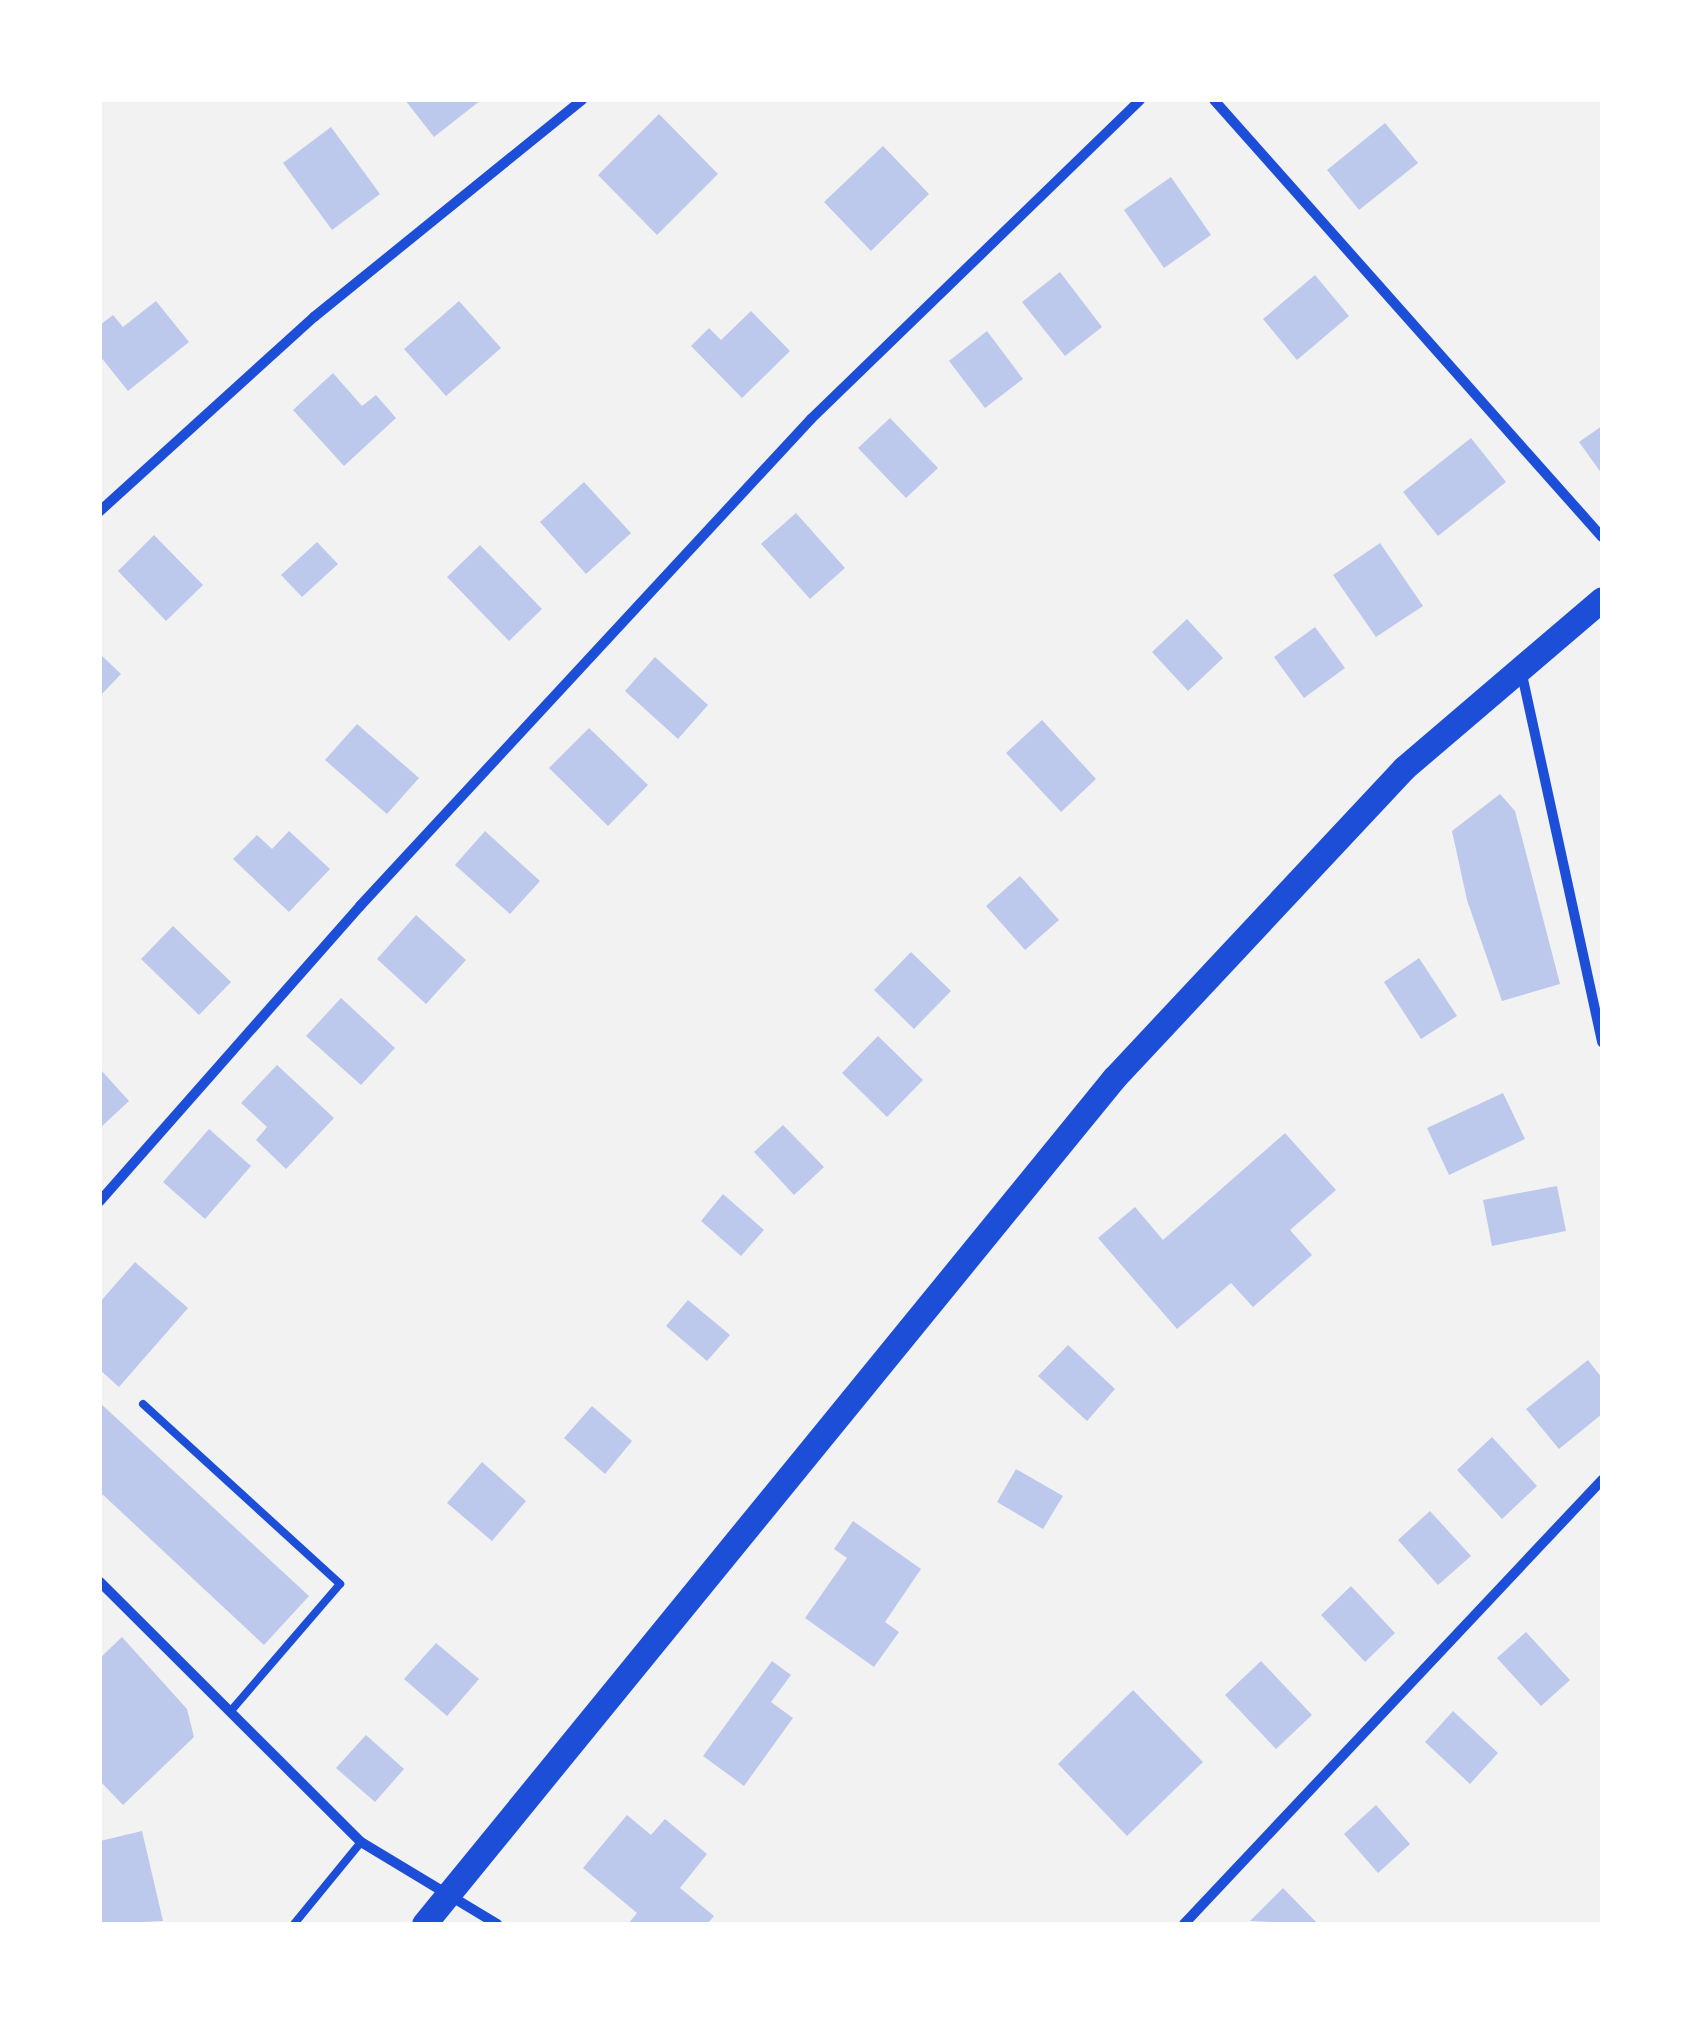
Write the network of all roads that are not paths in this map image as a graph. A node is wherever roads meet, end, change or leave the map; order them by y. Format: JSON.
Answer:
{"nodes":[{"id":1,"x":582,"y":100,"type":"edge"},
{"id":2,"x":1140,"y":100,"type":"edge"},
{"id":3,"x":1214,"y":100,"type":"edge"},
{"id":4,"x":100,"y":511,"type":"edge"},
{"id":5,"x":1602,"y":536,"type":"edge"},
{"id":6,"x":1602,"y":598,"type":"edge"},
{"id":7,"x":1521,"y":669,"type":"junction"},
{"id":8,"x":1602,"y":1042,"type":"edge"},
{"id":9,"x":100,"y":1202,"type":"edge"},
{"id":10,"x":142,"y":1404,"type":"dead end"},
{"id":11,"x":1602,"y":1480,"type":"edge"},
{"id":12,"x":100,"y":1582,"type":"edge"},
{"id":13,"x":230,"y":1712,"type":"junction"},
{"id":14,"x":362,"y":1842,"type":"junction"},
{"id":15,"x":452,"y":1892,"type":"junction"},
{"id":16,"x":294,"y":1924,"type":"edge"},
{"id":17,"x":424,"y":1924,"type":"edge"},
{"id":18,"x":497,"y":1924,"type":"edge"},
{"id":19,"x":1184,"y":1924,"type":"edge"}],
"edges":[{"from":1,"to":4,"type":"street"},
{"from":2,"to":9,"type":"street"},
{"from":3,"to":5,"type":"street"},
{"from":6,"to":7,"type":"main road"},
{"from":7,"to":8,"type":"street"},
{"from":7,"to":15,"type":"main road"},
{"from":10,"to":13,"type":"lane"},
{"from":11,"to":19,"type":"street"},
{"from":12,"to":13,"type":"street"},
{"from":13,"to":14,"type":"street"},
{"from":14,"to":15,"type":"street"},
{"from":14,"to":16,"type":"lane"},
{"from":15,"to":17,"type":"main road"},
{"from":15,"to":18,"type":"street"}]}
